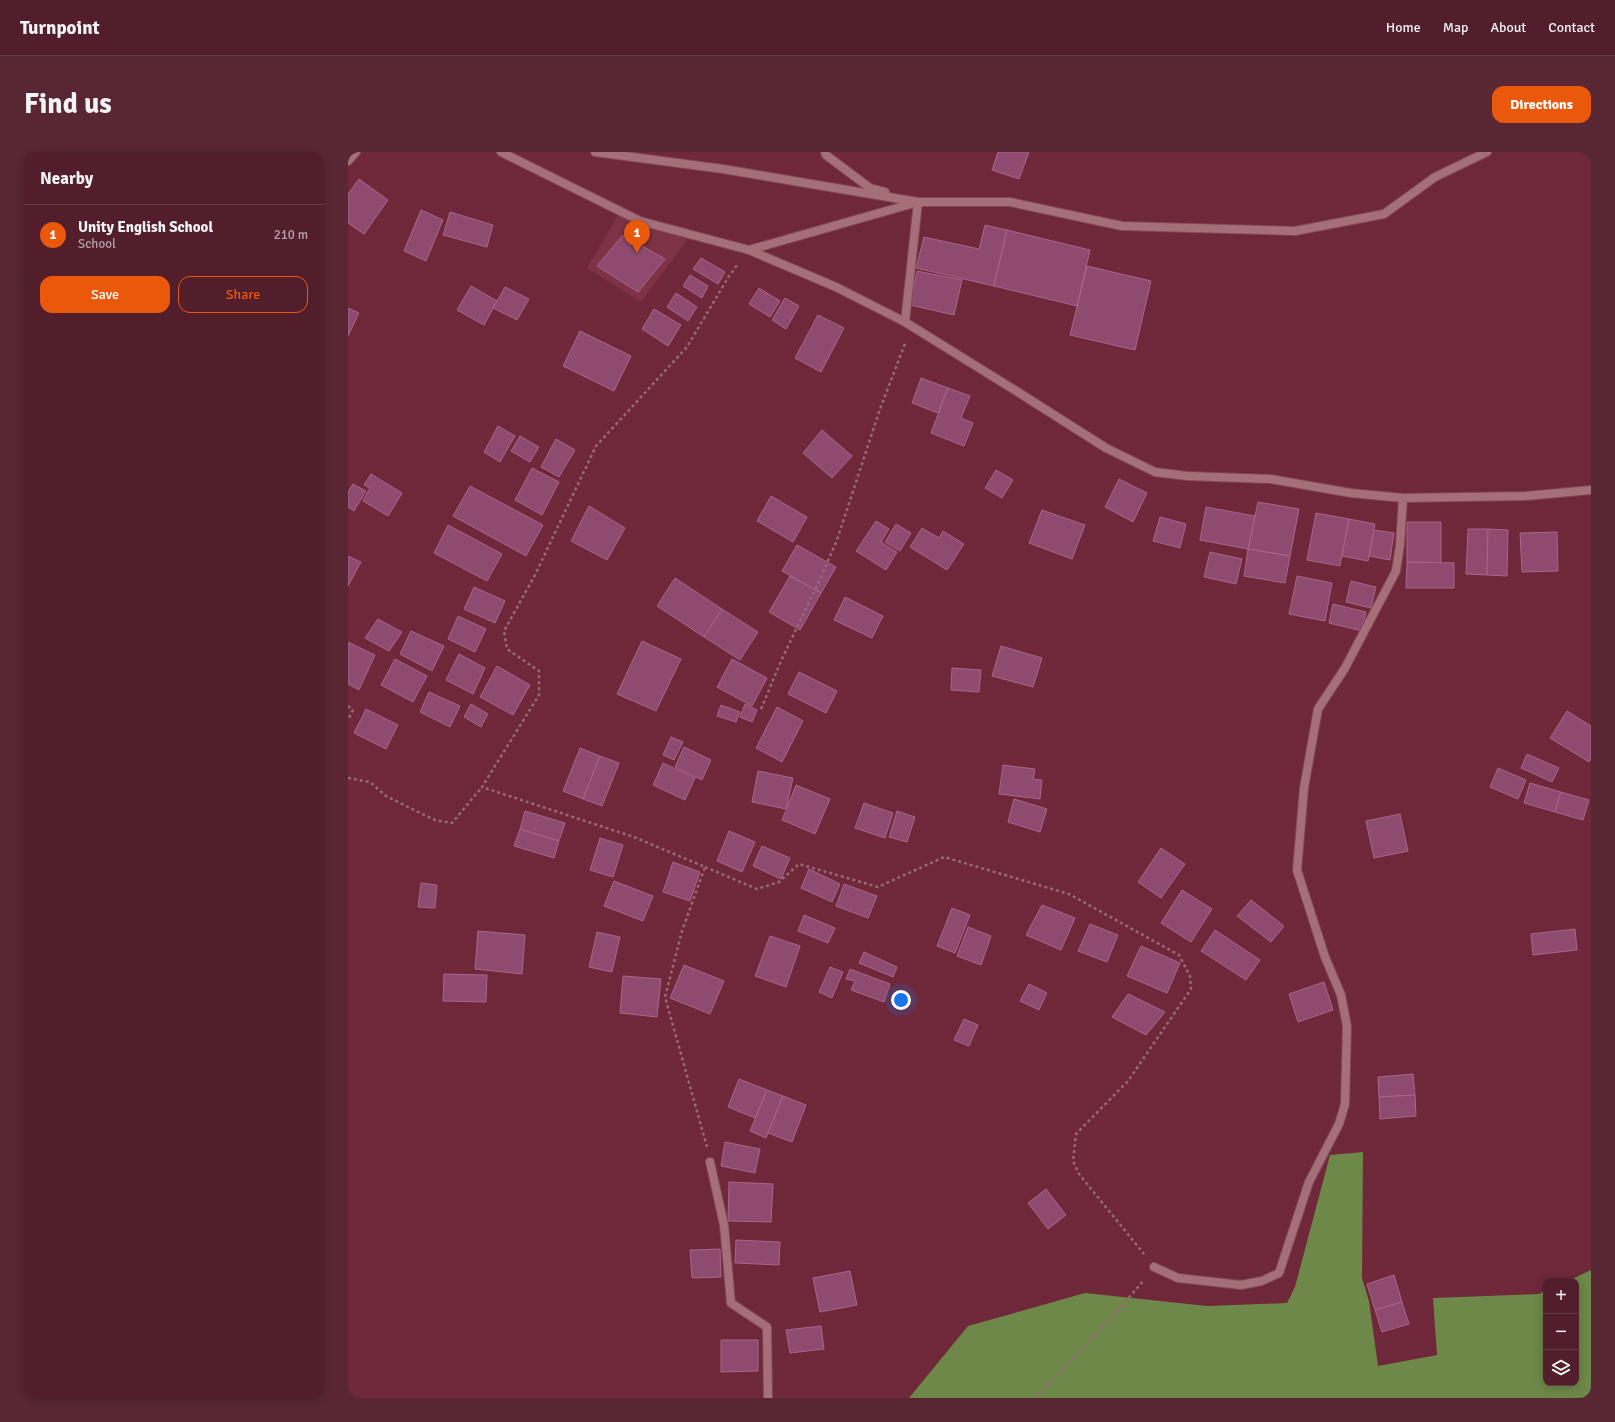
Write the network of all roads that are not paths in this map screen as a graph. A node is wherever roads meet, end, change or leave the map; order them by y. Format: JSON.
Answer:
{"nodes":[{"id":1,"x":356,"y":152,"type":"edge"},
{"id":2,"x":501,"y":152,"type":"edge"},
{"id":3,"x":595,"y":152,"type":"edge"},
{"id":4,"x":825,"y":152,"type":"edge"},
{"id":5,"x":1487,"y":152,"type":"edge"},
{"id":6,"x":348,"y":161,"type":"edge"},
{"id":7,"x":918,"y":202,"type":"junction"},
{"id":8,"x":749,"y":250,"type":"junction"},
{"id":9,"x":908,"y":324,"type":"junction"},
{"id":10,"x":1591,"y":490,"type":"edge"},
{"id":11,"x":1403,"y":498,"type":"junction"},
{"id":12,"x":710,"y":1162,"type":"road end"},
{"id":13,"x":1154,"y":1267,"type":"road end"},
{"id":14,"x":768,"y":1398,"type":"edge"}],
"edges":[{"from":1,"to":6,"type":"street"},
{"from":2,"to":8,"type":"street"},
{"from":3,"to":7,"type":"street"},
{"from":4,"to":7,"type":"street"},
{"from":5,"to":7,"type":"street"},
{"from":7,"to":8,"type":"street"},
{"from":7,"to":9,"type":"street"},
{"from":8,"to":9,"type":"street"},
{"from":9,"to":11,"type":"street"},
{"from":10,"to":11,"type":"street"},
{"from":11,"to":13,"type":"street"},
{"from":12,"to":14,"type":"street"}]}
